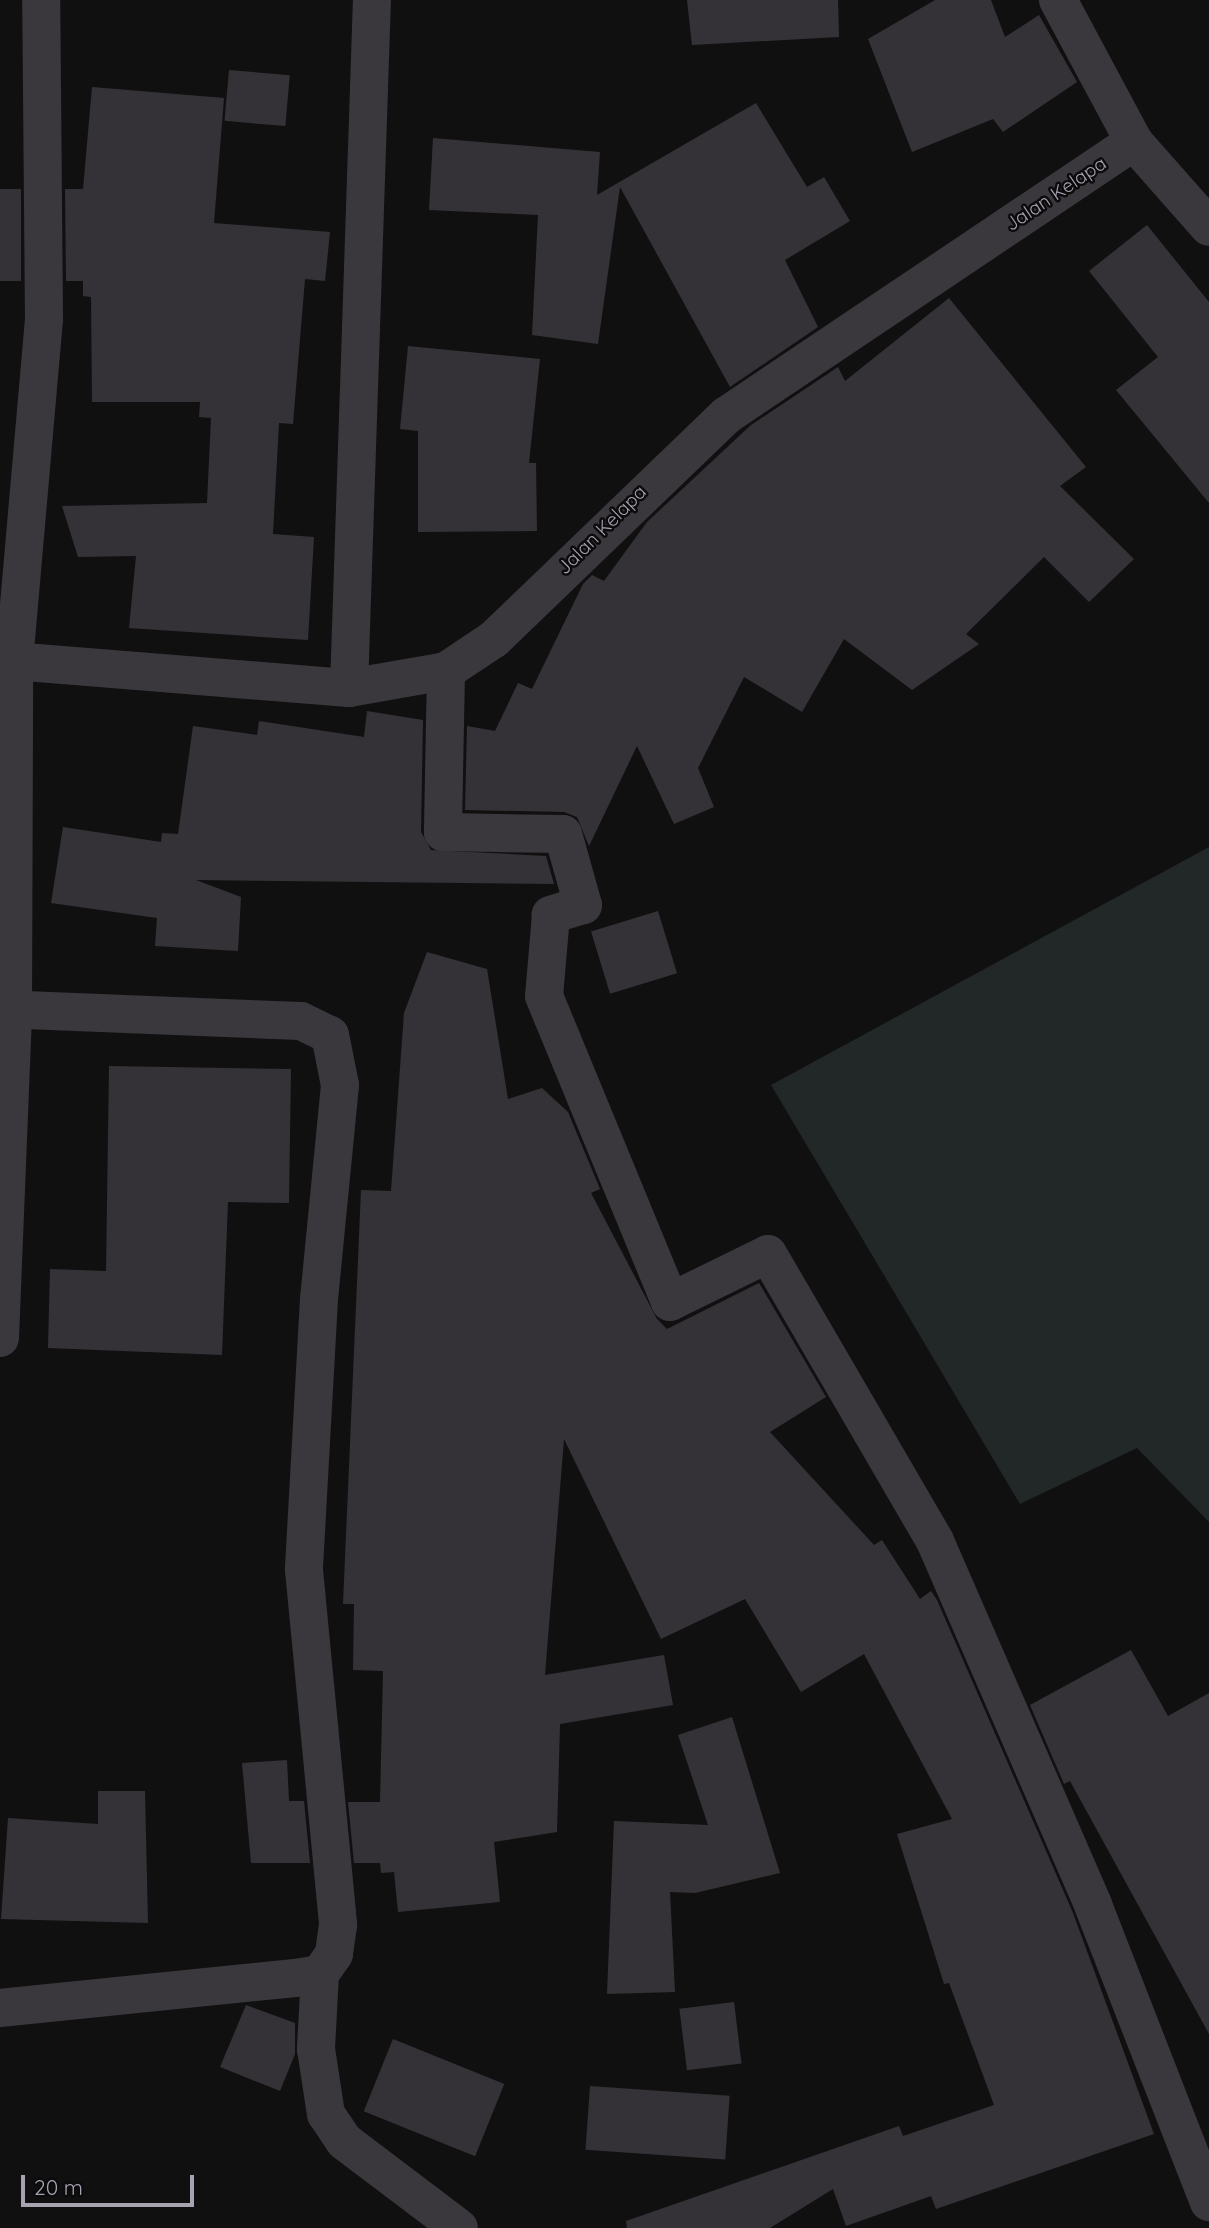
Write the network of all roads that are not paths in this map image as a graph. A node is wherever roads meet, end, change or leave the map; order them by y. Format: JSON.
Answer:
{"nodes":[{"id":1,"x":41,"y":0,"type":"edge"},
{"id":2,"x":372,"y":0,"type":"edge"},
{"id":3,"x":1058,"y":0,"type":"edge"},
{"id":4,"x":1134,"y":142,"type":"junction"},
{"id":5,"x":1209,"y":227,"type":"edge"},
{"id":6,"x":7,"y":661,"type":"edge"},
{"id":7,"x":446,"y":671,"type":"junction"},
{"id":8,"x":349,"y":688,"type":"junction"},
{"id":9,"x":7,"y":1009,"type":"edge"},
{"id":10,"x":0,"y":1338,"type":"edge"},
{"id":11,"x":320,"y":1973,"type":"junction"},
{"id":12,"x":0,"y":2008,"type":"edge"},
{"id":13,"x":1209,"y":2202,"type":"edge"},
{"id":14,"x":459,"y":2228,"type":"edge"}],
"edges":[{"from":1,"to":6,"type":"street"},
{"from":2,"to":8,"type":"street"},
{"from":3,"to":4,"type":"street"},
{"from":4,"to":5,"type":"street"},
{"from":4,"to":7,"type":"street","name":"Jalan Kelapa"},
{"from":6,"to":8,"type":"street","name":"Jalan Kelapa"},
{"from":6,"to":9,"type":"street"},
{"from":7,"to":8,"type":"street","name":"Jalan Kelapa"},
{"from":7,"to":13,"type":"street"},
{"from":9,"to":10,"type":"street"},
{"from":9,"to":11,"type":"street"},
{"from":11,"to":12,"type":"street"},
{"from":11,"to":14,"type":"street"}]}
